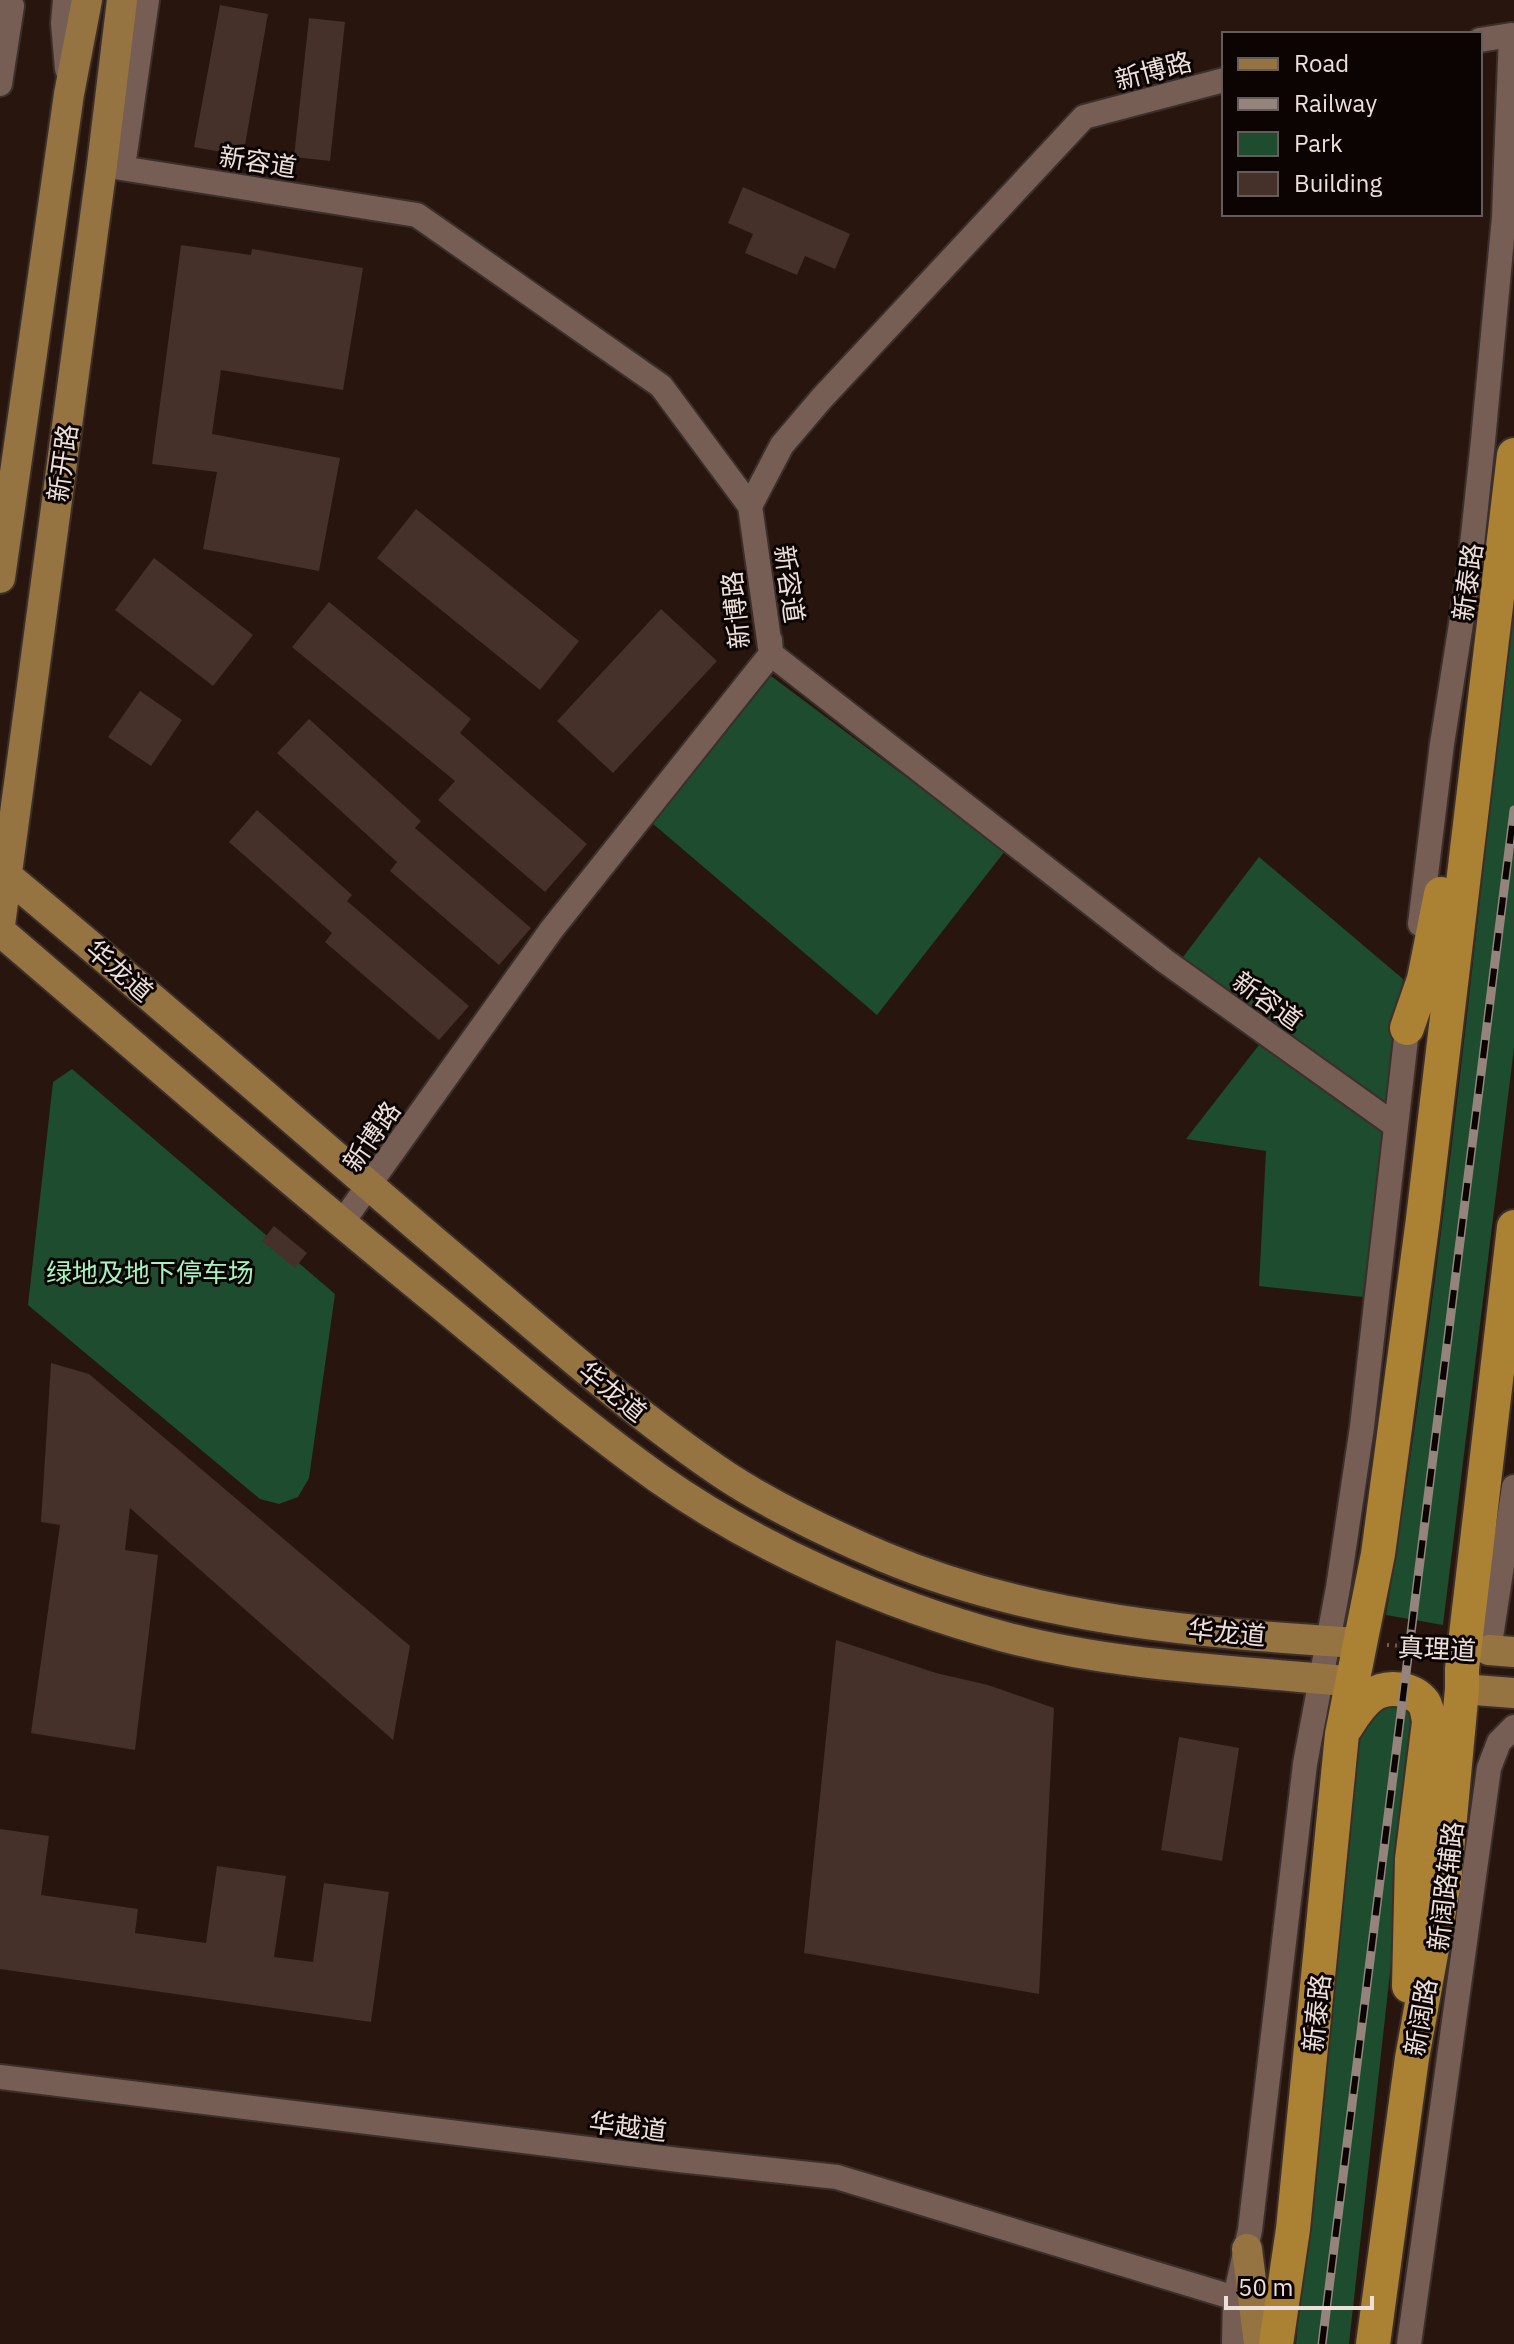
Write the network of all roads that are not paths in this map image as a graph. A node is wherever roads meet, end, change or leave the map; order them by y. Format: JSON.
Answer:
{"nodes":[{"id":1,"x":6,"y":0,"type":"edge"},
{"id":2,"x":65,"y":0,"type":"edge"},
{"id":3,"x":87,"y":0,"type":"edge"},
{"id":4,"x":122,"y":0,"type":"edge"},
{"id":5,"x":147,"y":0,"type":"edge"},
{"id":6,"x":1482,"y":40,"type":"edge"},
{"id":7,"x":1222,"y":81,"type":"edge"},
{"id":8,"x":0,"y":84,"type":"edge"},
{"id":9,"x":69,"y":94,"type":"junction"},
{"id":10,"x":113,"y":166,"type":"junction"},
{"id":11,"x":1514,"y":455,"type":"edge"},
{"id":12,"x":750,"y":506,"type":"junction"},
{"id":13,"x":0,"y":578,"type":"edge"},
{"id":14,"x":1495,"y":620,"type":"junction"},
{"id":15,"x":771,"y":654,"type":"junction"},
{"id":16,"x":4,"y":873,"type":"edge"},
{"id":17,"x":0,"y":928,"type":"edge"},
{"id":18,"x":1407,"y":1028,"type":"junction"},
{"id":19,"x":1396,"y":1126,"type":"junction"},
{"id":20,"x":370,"y":1186,"type":"junction"},
{"id":21,"x":341,"y":1224,"type":"junction"},
{"id":22,"x":1514,"y":1227,"type":"edge"},
{"id":23,"x":1514,"y":1487,"type":"edge"},
{"id":24,"x":1489,"y":1651,"type":"edge"},
{"id":25,"x":1338,"y":1661,"type":"junction"},
{"id":26,"x":1462,"y":1689,"type":"junction"},
{"id":27,"x":1514,"y":1693,"type":"edge"},
{"id":28,"x":1514,"y":1727,"type":"edge"},
{"id":29,"x":1342,"y":1734,"type":"junction"},
{"id":30,"x":1444,"y":1883,"type":"junction"},
{"id":31,"x":1412,"y":2058,"type":"junction"},
{"id":32,"x":0,"y":2077,"type":"edge"},
{"id":33,"x":1444,"y":2085,"type":"junction"},
{"id":34,"x":1247,"y":2249,"type":"junction"},
{"id":35,"x":1235,"y":2298,"type":"junction"},
{"id":36,"x":1234,"y":2344,"type":"edge"},
{"id":37,"x":1259,"y":2344,"type":"edge"},
{"id":38,"x":1276,"y":2344,"type":"edge"},
{"id":39,"x":1373,"y":2344,"type":"edge"},
{"id":40,"x":1409,"y":2344,"type":"edge"}],
"edges":[{"from":1,"to":8,"type":"street"},
{"from":2,"to":9,"type":"street"},
{"from":3,"to":9,"type":"main road","name":"新开路"},
{"from":4,"to":10,"type":"main road","name":"新开路"},
{"from":5,"to":10,"type":"street"},
{"from":6,"to":18,"type":"street","name":"新泰路"},
{"from":7,"to":12,"type":"street","name":"新博路"},
{"from":9,"to":13,"type":"main road","name":"新开路"},
{"from":10,"to":12,"type":"street","name":"新容道"},
{"from":10,"to":16,"type":"main road","name":"新开路"},
{"from":11,"to":14,"type":"highway"},
{"from":12,"to":15,"type":"street","name":"新博路"},
{"from":14,"to":18,"type":"highway"},
{"from":14,"to":25,"type":"highway","name":"新泰路"},
{"from":15,"to":19,"type":"street","name":"新容道"},
{"from":15,"to":20,"type":"street","name":"新博路"},
{"from":16,"to":17,"type":"main road","name":"新开路"},
{"from":16,"to":20,"type":"main road","name":"华龙道"},
{"from":17,"to":21,"type":"main road"},
{"from":18,"to":19,"type":"street","name":"新泰路"},
{"from":19,"to":25,"type":"street","name":"新泰路"},
{"from":20,"to":21,"type":"street","name":"新博路"},
{"from":20,"to":25,"type":"main road","name":"华龙道"},
{"from":21,"to":25,"type":"main road"},
{"from":22,"to":24,"type":"highway","name":"新阔路"},
{"from":23,"to":24,"type":"street"},
{"from":24,"to":26,"type":"highway","name":"新阔路"},
{"from":25,"to":29,"type":"highway","name":"新泰路"},
{"from":25,"to":34,"type":"street","name":"新泰路"},
{"from":26,"to":27,"type":"main road","name":"真理道"},
{"from":26,"to":30,"type":"highway","name":"新阔路"},
{"from":28,"to":33,"type":"street","name":"新阔路辅路"},
{"from":29,"to":31,"type":"highway"},
{"from":29,"to":38,"type":"highway","name":"新泰路"},
{"from":30,"to":31,"type":"highway","name":"新阔路"},
{"from":30,"to":33,"type":"street"},
{"from":31,"to":39,"type":"highway","name":"新阔路"},
{"from":32,"to":35,"type":"street","name":"华越道"},
{"from":33,"to":40,"type":"street","name":"新阔路辅路"},
{"from":34,"to":35,"type":"street","name":"新泰路"},
{"from":34,"to":37,"type":"main road"},
{"from":35,"to":36,"type":"street","name":"新泰路"}]}
